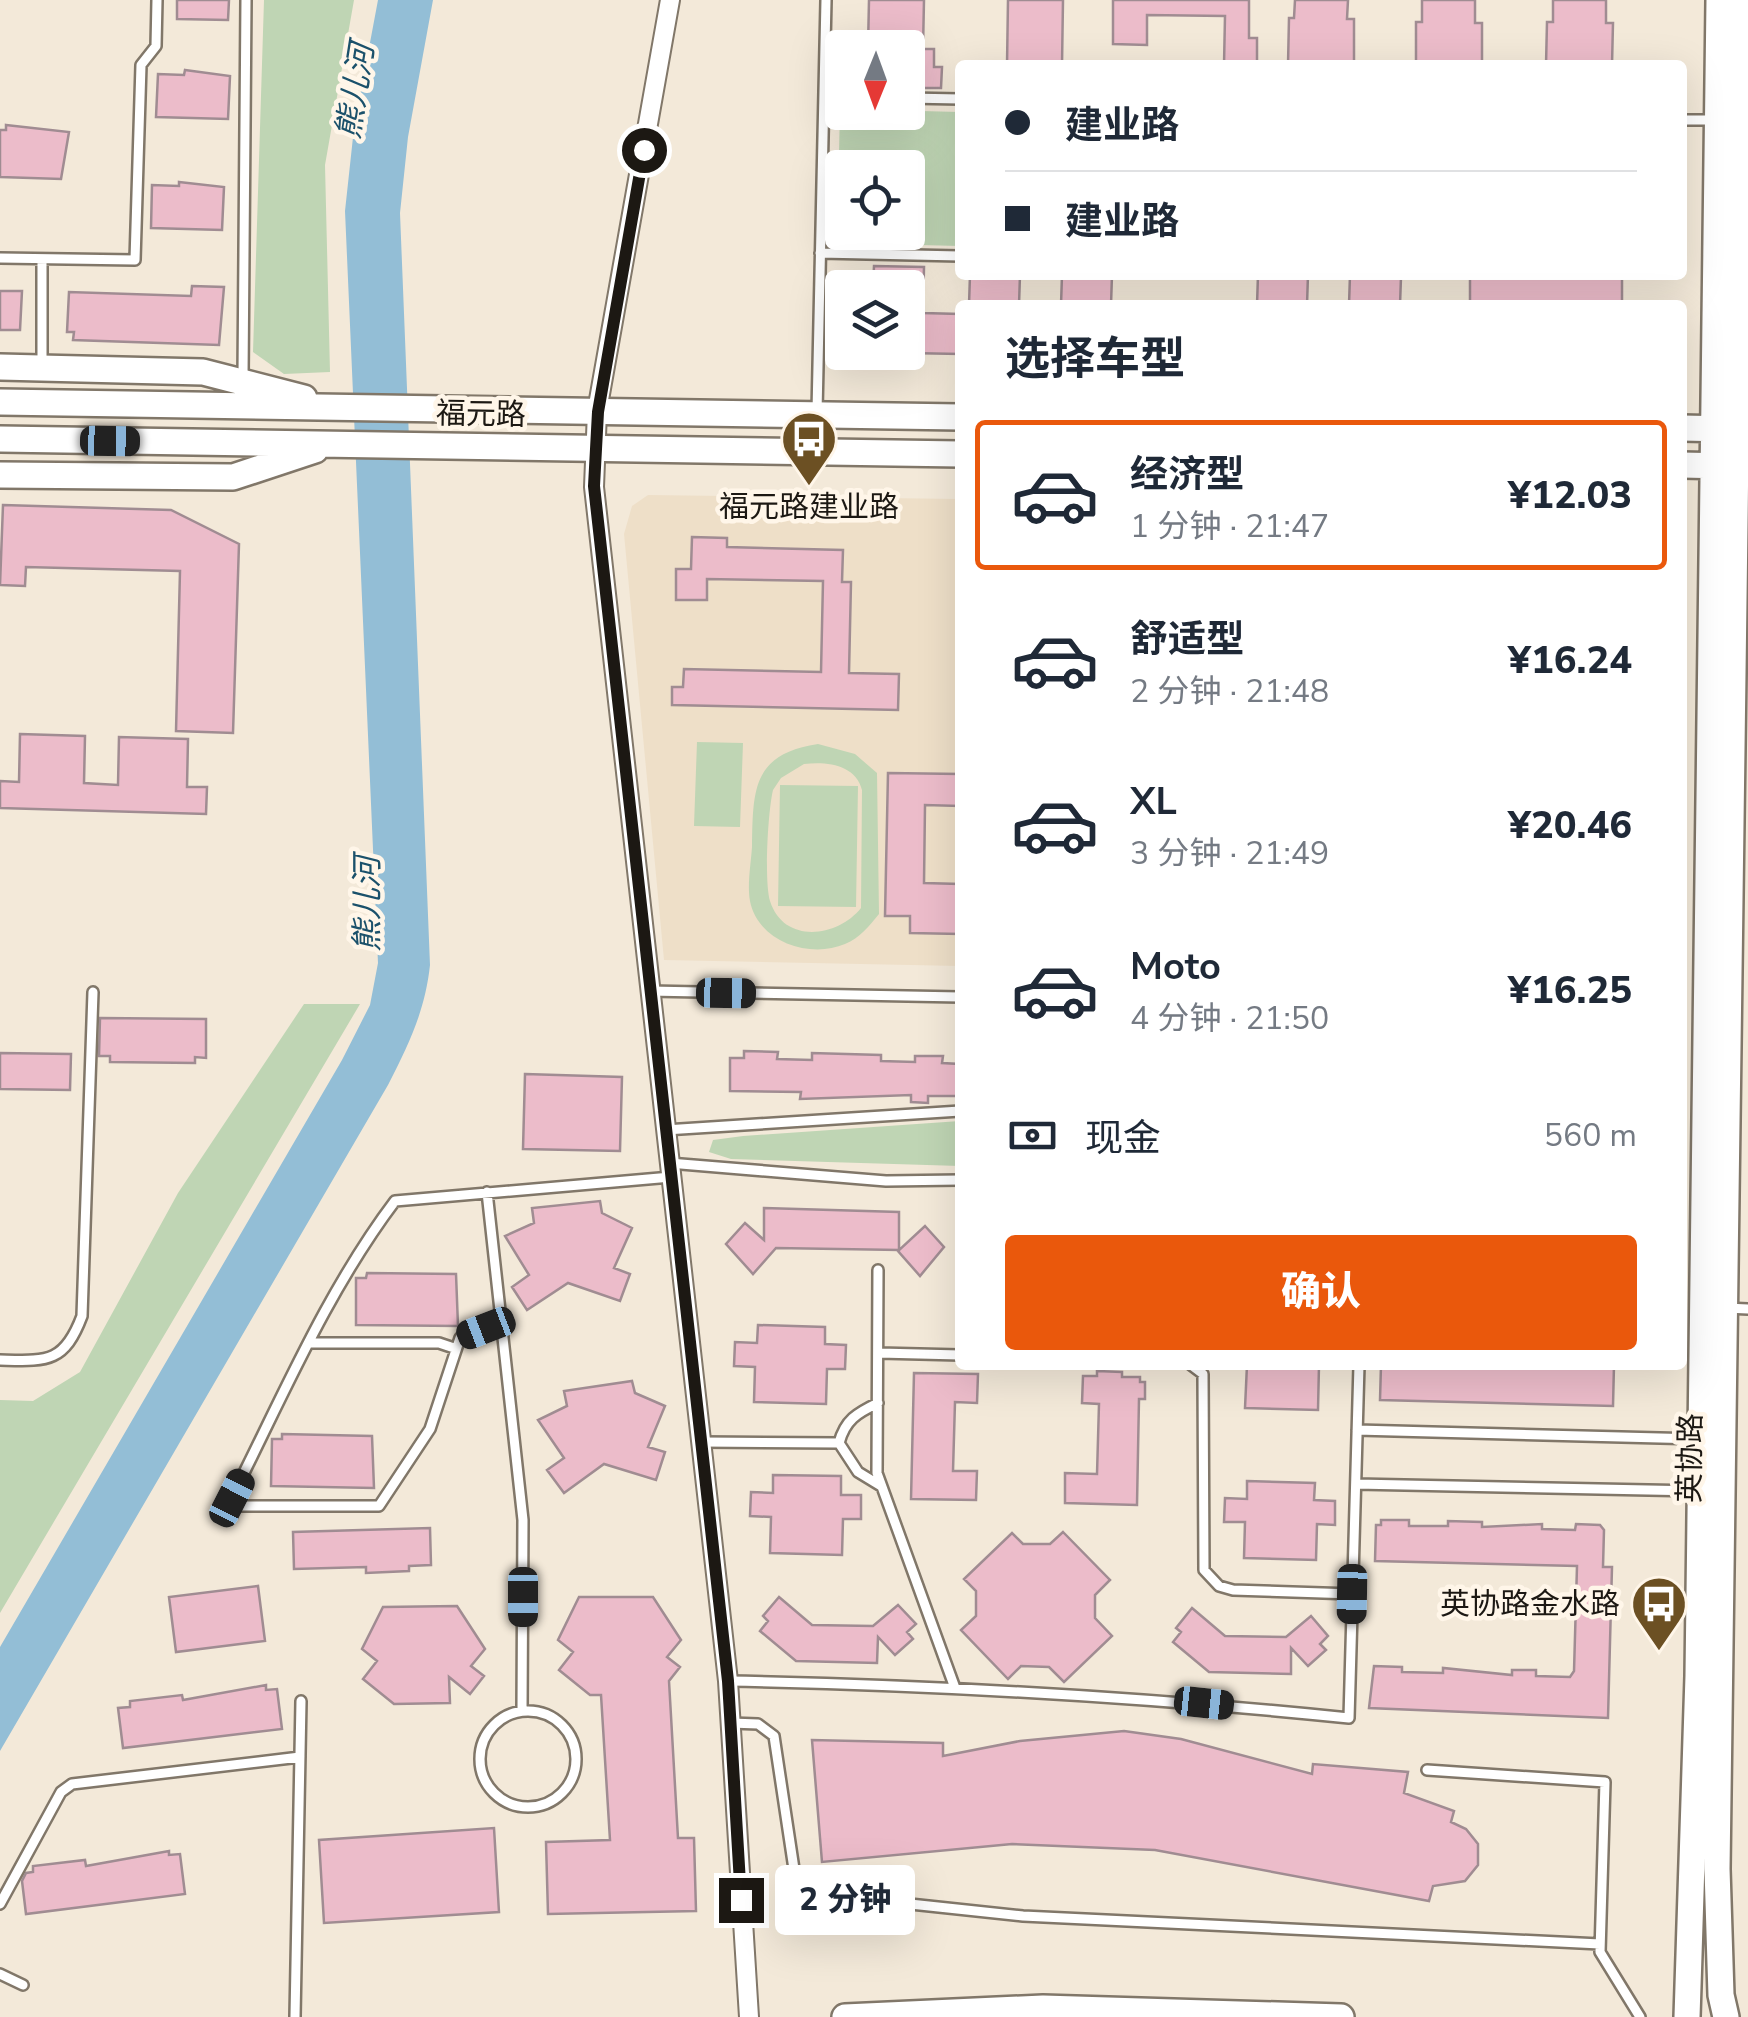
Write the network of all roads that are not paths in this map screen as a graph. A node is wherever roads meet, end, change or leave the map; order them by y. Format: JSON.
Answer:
{"nodes":[{"id":1,"x":157,"y":0,"type":"edge"},
{"id":2,"x":246,"y":0,"type":"edge"},
{"id":3,"x":670,"y":0,"type":"edge"},
{"id":4,"x":826,"y":0,"type":"edge"},
{"id":5,"x":1719,"y":0,"type":"edge"},
{"id":6,"x":1742,"y":0,"type":"edge"},
{"id":7,"x":824,"y":97,"type":"joint"},
{"id":8,"x":925,"y":98,"type":"edge"},
{"id":9,"x":955,"y":99,"type":"edge"},
{"id":10,"x":1687,"y":120,"type":"edge"},
{"id":11,"x":1718,"y":120,"type":"junction"},
{"id":12,"x":820,"y":252,"type":"junction"},
{"id":13,"x":955,"y":256,"type":"edge"},
{"id":14,"x":0,"y":258,"type":"edge"},
{"id":15,"x":42,"y":259,"type":"junction"},
{"id":16,"x":0,"y":367,"type":"edge"},
{"id":17,"x":42,"y":368,"type":"junction"},
{"id":18,"x":243,"y":380,"type":"junction"},
{"id":19,"x":0,"y":402,"type":"edge"},
{"id":20,"x":342,"y":408,"type":"junction"},
{"id":21,"x":598,"y":412,"type":"junction"},
{"id":22,"x":816,"y":415,"type":"junction"},
{"id":23,"x":955,"y":417,"type":"edge"},
{"id":24,"x":1687,"y":428,"type":"edge"},
{"id":25,"x":1733,"y":429,"type":"edge"},
{"id":26,"x":0,"y":439,"type":"edge"},
{"id":27,"x":338,"y":444,"type":"junction"},
{"id":28,"x":594,"y":448,"type":"junction"},
{"id":29,"x":955,"y":454,"type":"edge"},
{"id":30,"x":1687,"y":465,"type":"edge"},
{"id":31,"x":1732,"y":466,"type":"edge"},
{"id":32,"x":0,"y":475,"type":"edge"},
{"id":33,"x":93,"y":992,"type":"dead end"},
{"id":34,"x":649,"y":992,"type":"junction"},
{"id":35,"x":955,"y":997,"type":"edge"},
{"id":36,"x":955,"y":1111,"type":"edge"},
{"id":37,"x":665,"y":1130,"type":"junction"},
{"id":38,"x":670,"y":1170,"type":"junction"},
{"id":39,"x":955,"y":1180,"type":"edge"},
{"id":40,"x":488,"y":1192,"type":"junction"},
{"id":41,"x":878,"y":1270,"type":"dead end"},
{"id":42,"x":1737,"y":1309,"type":"edge"},
{"id":43,"x":502,"y":1328,"type":"junction"},
{"id":44,"x":309,"y":1343,"type":"junction"},
{"id":45,"x":454,"y":1348,"type":"junction"},
{"id":46,"x":879,"y":1353,"type":"junction"},
{"id":47,"x":955,"y":1355,"type":"edge"},
{"id":48,"x":0,"y":1360,"type":"edge"},
{"id":49,"x":1197,"y":1370,"type":"edge"},
{"id":50,"x":1359,"y":1370,"type":"edge"},
{"id":51,"x":878,"y":1404,"type":"junction"},
{"id":52,"x":1357,"y":1430,"type":"junction"},
{"id":53,"x":1701,"y":1439,"type":"junction"},
{"id":54,"x":701,"y":1442,"type":"junction"},
{"id":55,"x":839,"y":1443,"type":"junction"},
{"id":56,"x":1356,"y":1484,"type":"junction"},
{"id":57,"x":881,"y":1486,"type":"junction"},
{"id":58,"x":1700,"y":1491,"type":"junction"},
{"id":59,"x":1352,"y":1594,"type":"junction"},
{"id":60,"x":728,"y":1681,"type":"junction"},
{"id":61,"x":955,"y":1688,"type":"junction"},
{"id":62,"x":301,"y":1701,"type":"dead end"},
{"id":63,"x":522,"y":1712,"type":"junction"},
{"id":64,"x":730,"y":1723,"type":"junction"},
{"id":65,"x":300,"y":1758,"type":"junction"},
{"id":66,"x":1427,"y":1770,"type":"dead end"},
{"id":67,"x":0,"y":1904,"type":"edge"},
{"id":68,"x":1600,"y":1944,"type":"junction"},
{"id":69,"x":0,"y":1974,"type":"edge"},
{"id":70,"x":22,"y":1985,"type":"dead end"},
{"id":71,"x":295,"y":2017,"type":"edge"},
{"id":72,"x":748,"y":2017,"type":"edge"},
{"id":73,"x":845,"y":2017,"type":"edge"},
{"id":74,"x":1342,"y":2017,"type":"edge"},
{"id":75,"x":1640,"y":2017,"type":"edge"},
{"id":76,"x":1687,"y":2017,"type":"edge"},
{"id":77,"x":1726,"y":2017,"type":"edge"}],
"edges":[{"from":1,"to":15,"type":"lane"},
{"from":2,"to":18,"type":"lane"},
{"from":3,"to":21,"type":"street"},
{"from":4,"to":7,"type":"lane"},
{"from":5,"to":11,"type":"street","name":"英协路"},
{"from":6,"to":25,"type":"street","name":"英协路"},
{"from":7,"to":12,"type":"lane"},
{"from":8,"to":9,"type":"lane"},
{"from":10,"to":11,"type":"lane"},
{"from":11,"to":25,"type":"street","name":"英协路"},
{"from":12,"to":13,"type":"lane"},
{"from":12,"to":22,"type":"lane"},
{"from":14,"to":15,"type":"lane"},
{"from":15,"to":17,"type":"lane"},
{"from":16,"to":17,"type":"street"},
{"from":17,"to":18,"type":"street"},
{"from":18,"to":20,"type":"street"},
{"from":19,"to":20,"type":"street","name":"福元路"},
{"from":20,"to":21,"type":"street","name":"福元路"},
{"from":21,"to":22,"type":"street","name":"福元路"},
{"from":21,"to":28,"type":"street"},
{"from":22,"to":23,"type":"street","name":"福元路"},
{"from":24,"to":25,"type":"street"},
{"from":25,"to":31,"type":"street","name":"英协路"},
{"from":26,"to":27,"type":"street","name":"福元路"},
{"from":27,"to":28,"type":"street","name":"福元路"},
{"from":27,"to":32,"type":"street"},
{"from":28,"to":29,"type":"street","name":"福元路"},
{"from":28,"to":34,"type":"street"},
{"from":30,"to":31,"type":"street"},
{"from":31,"to":42,"type":"street","name":"英协路"},
{"from":31,"to":53,"type":"street","name":"英协路"},
{"from":33,"to":48,"type":"lane"},
{"from":34,"to":35,"type":"lane"},
{"from":34,"to":37,"type":"street"},
{"from":36,"to":37,"type":"lane"},
{"from":37,"to":38,"type":"street"},
{"from":38,"to":39,"type":"lane"},
{"from":38,"to":40,"type":"lane"},
{"from":38,"to":54,"type":"street"},
{"from":40,"to":43,"type":"lane"},
{"from":40,"to":44,"type":"lane"},
{"from":41,"to":46,"type":"lane"},
{"from":42,"to":77,"type":"street","name":"英协路"},
{"from":43,"to":45,"type":"lane"},
{"from":43,"to":63,"type":"lane"},
{"from":44,"to":45,"type":"lane"},
{"from":44,"to":45,"type":"lane"},
{"from":46,"to":47,"type":"lane"},
{"from":46,"to":51,"type":"lane"},
{"from":49,"to":59,"type":"lane"},
{"from":50,"to":52,"type":"lane"},
{"from":51,"to":55,"type":"lane"},
{"from":51,"to":57,"type":"lane"},
{"from":52,"to":53,"type":"lane"},
{"from":52,"to":56,"type":"lane"},
{"from":53,"to":58,"type":"street","name":"英协路"},
{"from":54,"to":55,"type":"lane"},
{"from":54,"to":60,"type":"street"},
{"from":55,"to":57,"type":"lane"},
{"from":56,"to":58,"type":"lane"},
{"from":56,"to":59,"type":"lane"},
{"from":57,"to":61,"type":"lane"},
{"from":58,"to":76,"type":"street","name":"英协路"},
{"from":59,"to":61,"type":"lane"},
{"from":60,"to":61,"type":"lane"},
{"from":60,"to":64,"type":"street"},
{"from":62,"to":65,"type":"lane"},
{"from":63,"to":63,"type":"lane"},
{"from":64,"to":68,"type":"lane"},
{"from":64,"to":72,"type":"street"},
{"from":65,"to":67,"type":"lane"},
{"from":65,"to":71,"type":"lane"},
{"from":66,"to":68,"type":"lane"},
{"from":68,"to":75,"type":"lane"},
{"from":69,"to":70,"type":"lane"},
{"from":73,"to":74,"type":"street"}]}
